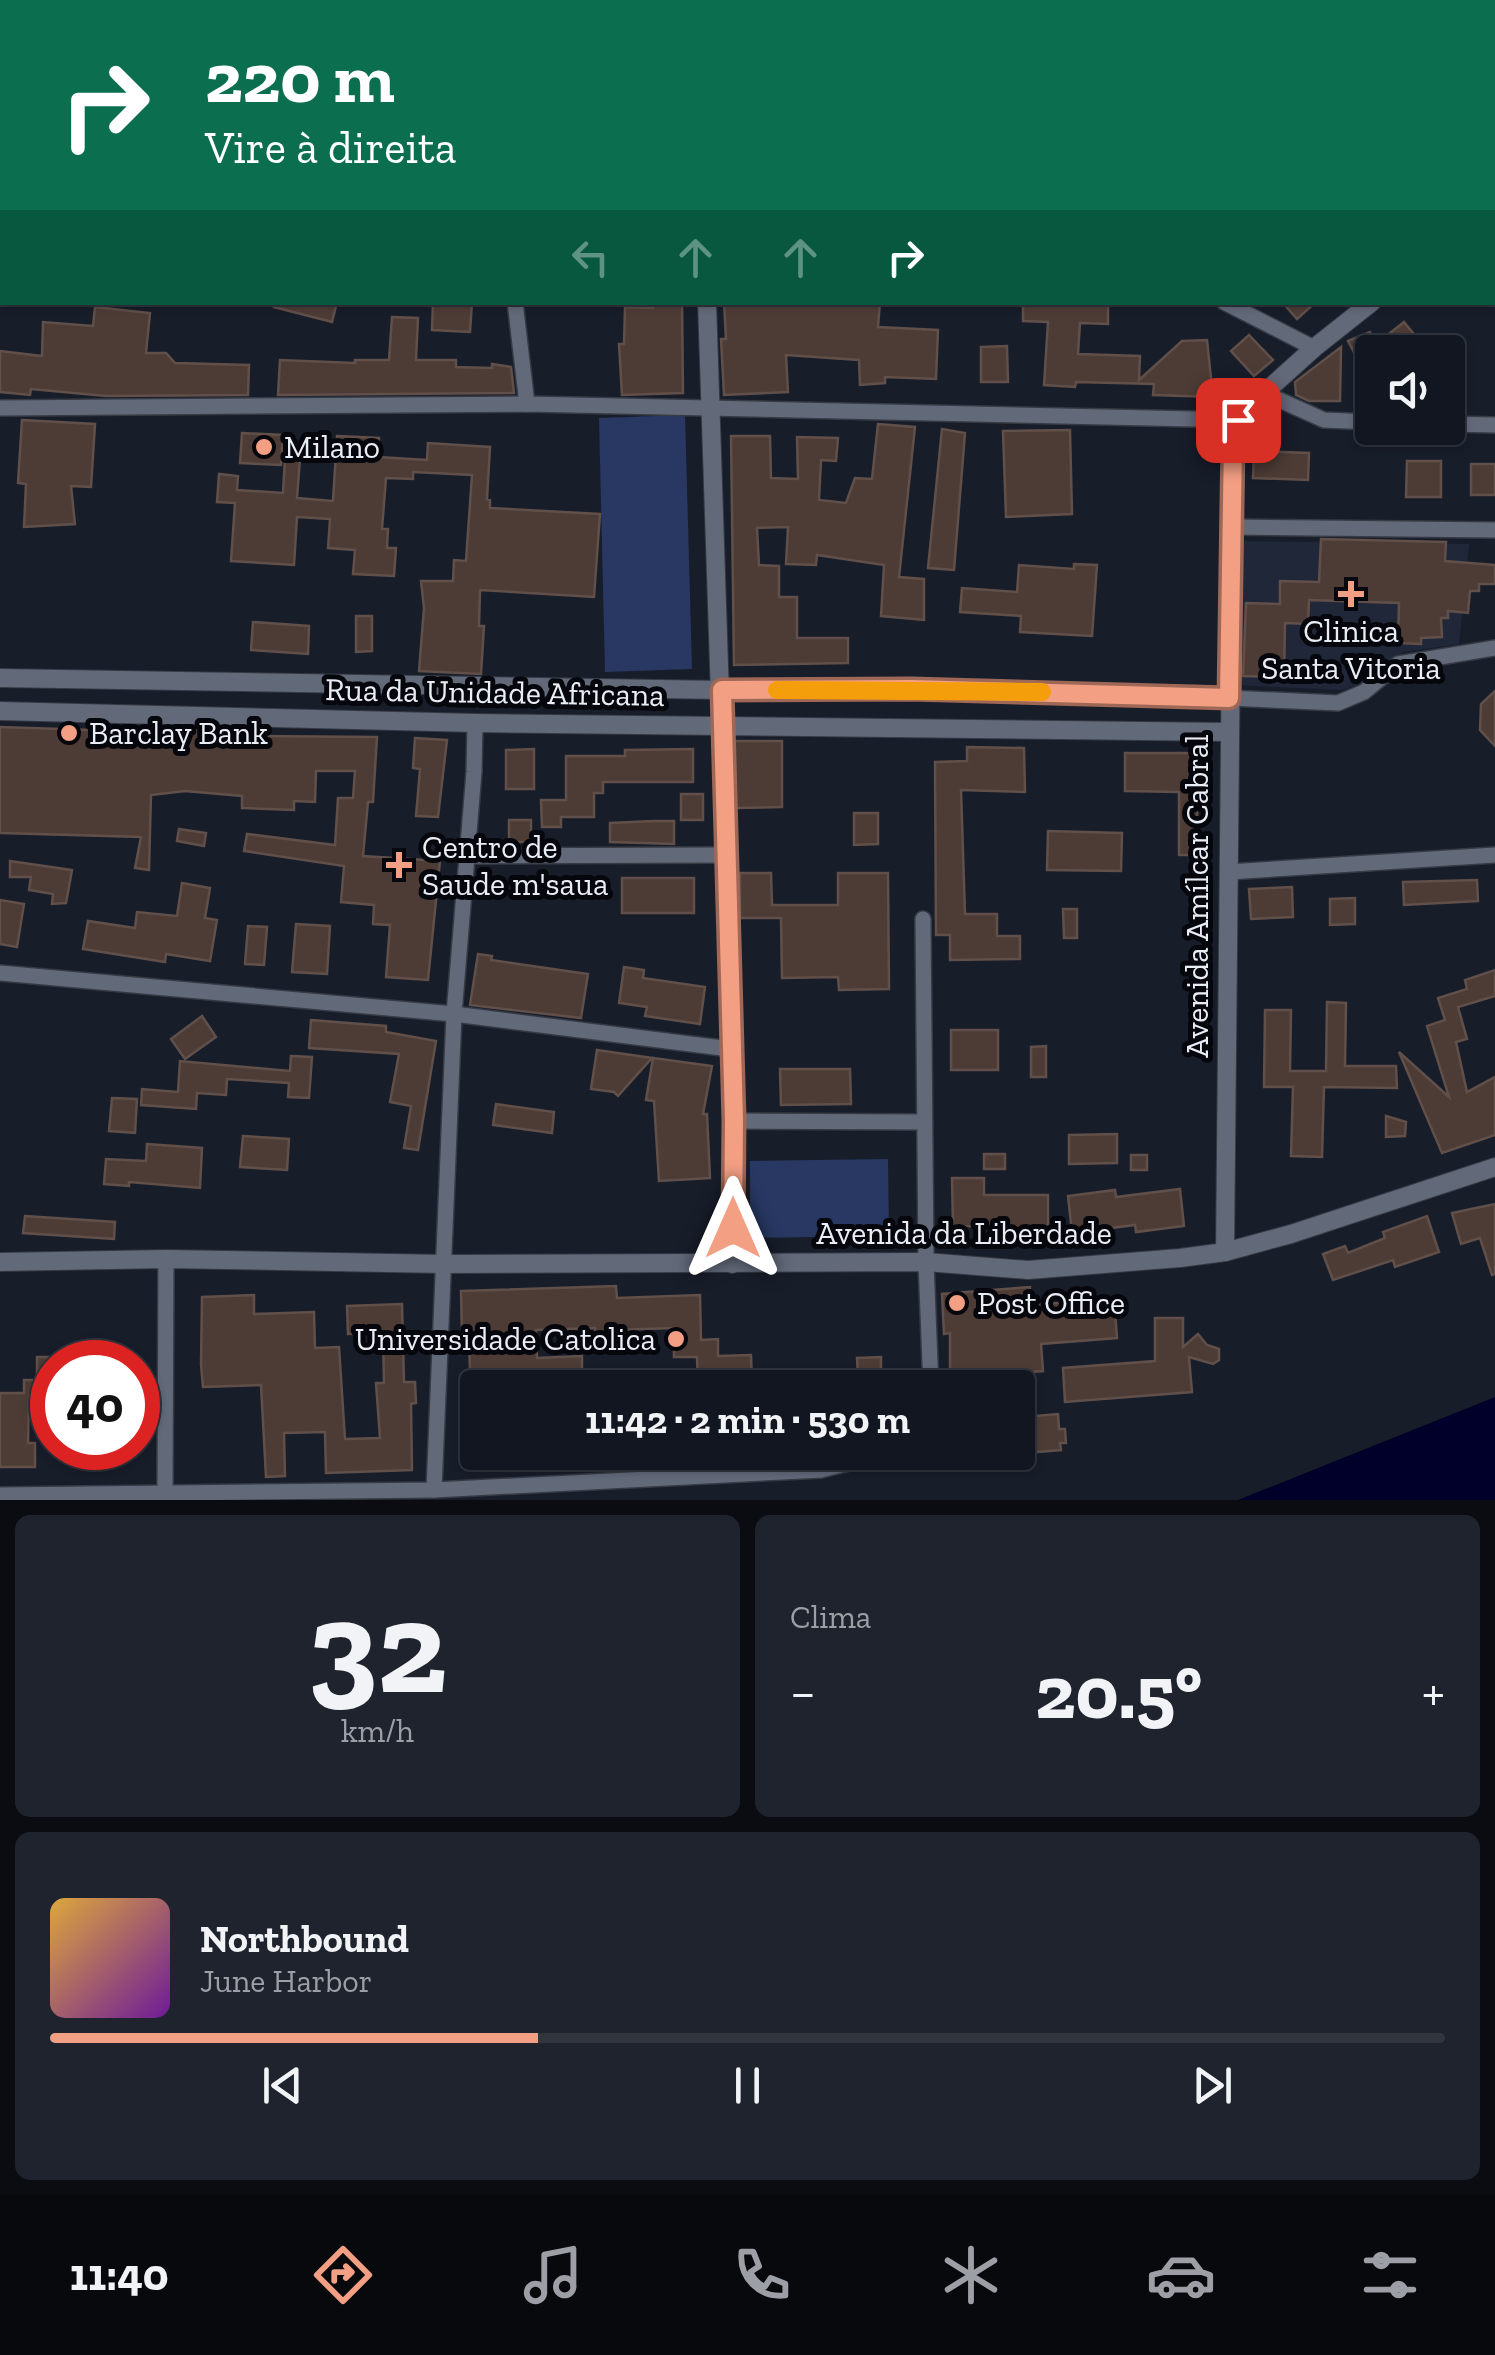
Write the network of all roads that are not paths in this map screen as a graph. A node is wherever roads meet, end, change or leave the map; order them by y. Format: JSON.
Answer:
{"nodes":[{"id":1,"x":515,"y":305,"type":"edge"},
{"id":2,"x":707,"y":305,"type":"edge"},
{"id":3,"x":1230,"y":305,"type":"edge"},
{"id":4,"x":1368,"y":305,"type":"edge"},
{"id":5,"x":1314,"y":348,"type":"junction"},
{"id":6,"x":1264,"y":393,"type":"junction"},
{"id":7,"x":527,"y":404,"type":"junction"},
{"id":8,"x":0,"y":408,"type":"edge"},
{"id":9,"x":709,"y":408,"type":"junction"},
{"id":10,"x":1238,"y":420,"type":"junction"},
{"id":11,"x":1355,"y":421,"type":"edge"},
{"id":12,"x":1465,"y":424,"type":"edge"},
{"id":13,"x":1495,"y":425,"type":"edge"},
{"id":14,"x":1231,"y":527,"type":"junction"},
{"id":15,"x":1495,"y":530,"type":"edge"},
{"id":16,"x":1495,"y":648,"type":"edge"},
{"id":17,"x":0,"y":678,"type":"edge"},
{"id":18,"x":722,"y":690,"type":"junction"},
{"id":19,"x":1229,"y":698,"type":"junction"},
{"id":20,"x":0,"y":710,"type":"edge"},
{"id":21,"x":475,"y":722,"type":"junction"},
{"id":22,"x":722,"y":725,"type":"junction"},
{"id":23,"x":1228,"y":732,"type":"junction"},
{"id":24,"x":1495,"y":854,"type":"edge"},
{"id":25,"x":468,"y":856,"type":"junction"},
{"id":26,"x":726,"y":856,"type":"junction"},
{"id":27,"x":1228,"y":872,"type":"junction"},
{"id":28,"x":923,"y":919,"type":"dead end"},
{"id":29,"x":0,"y":973,"type":"edge"},
{"id":30,"x":454,"y":1014,"type":"junction"},
{"id":31,"x":730,"y":1049,"type":"junction"},
{"id":32,"x":734,"y":1120,"type":"junction"},
{"id":33,"x":924,"y":1122,"type":"junction"},
{"id":34,"x":1495,"y":1166,"type":"edge"},
{"id":35,"x":1225,"y":1252,"type":"junction"},
{"id":36,"x":166,"y":1259,"type":"junction"},
{"id":37,"x":0,"y":1262,"type":"edge"},
{"id":38,"x":926,"y":1262,"type":"junction"},
{"id":39,"x":444,"y":1264,"type":"junction"},
{"id":40,"x":732,"y":1264,"type":"junction"},
{"id":41,"x":930,"y":1370,"type":"edge"},
{"id":42,"x":821,"y":1470,"type":"edge"},
{"id":43,"x":434,"y":1490,"type":"junction"},
{"id":44,"x":166,"y":1494,"type":"junction"},
{"id":45,"x":0,"y":1495,"type":"edge"}],
"edges":[{"from":1,"to":7,"type":"street"},
{"from":2,"to":9,"type":"street"},
{"from":3,"to":5,"type":"street"},
{"from":4,"to":5,"type":"street"},
{"from":5,"to":6,"type":"street"},
{"from":6,"to":10,"type":"street"},
{"from":6,"to":11,"type":"street"},
{"from":7,"to":8,"type":"street"},
{"from":7,"to":9,"type":"street"},
{"from":9,"to":10,"type":"street"},
{"from":9,"to":18,"type":"street"},
{"from":10,"to":14,"type":"street","name":"Avenida Amílcar Cabral"},
{"from":12,"to":13,"type":"street"},
{"from":14,"to":15,"type":"street"},
{"from":14,"to":19,"type":"street","name":"Avenida Amílcar Cabral"},
{"from":16,"to":19,"type":"street"},
{"from":17,"to":18,"type":"street","name":"Rua da Unidade Africana"},
{"from":18,"to":19,"type":"street","name":"Rua da Unidade Africana"},
{"from":18,"to":22,"type":"street"},
{"from":19,"to":23,"type":"street","name":"Avenida Amílcar Cabral"},
{"from":20,"to":21,"type":"street","name":"Rua da Unidade Africana"},
{"from":21,"to":22,"type":"street","name":"Rua da Unidade Africana"},
{"from":21,"to":25,"type":"street"},
{"from":22,"to":23,"type":"street","name":"Rua da Unidade Africana"},
{"from":22,"to":26,"type":"street"},
{"from":23,"to":27,"type":"street","name":"Avenida Amílcar Cabral"},
{"from":24,"to":27,"type":"street"},
{"from":25,"to":26,"type":"street"},
{"from":25,"to":30,"type":"street"},
{"from":26,"to":31,"type":"street"},
{"from":27,"to":35,"type":"street","name":"Avenida Amílcar Cabral"},
{"from":28,"to":33,"type":"street"},
{"from":29,"to":30,"type":"street"},
{"from":30,"to":31,"type":"street"},
{"from":30,"to":39,"type":"street"},
{"from":31,"to":32,"type":"street"},
{"from":32,"to":33,"type":"street"},
{"from":32,"to":40,"type":"street"},
{"from":33,"to":38,"type":"street"},
{"from":34,"to":35,"type":"street","name":"Avenida da Liberdade"},
{"from":35,"to":38,"type":"street","name":"Avenida da Liberdade"},
{"from":36,"to":37,"type":"street","name":"Avenida da Liberdade"},
{"from":36,"to":39,"type":"street","name":"Avenida da Liberdade"},
{"from":36,"to":44,"type":"street"},
{"from":38,"to":40,"type":"street","name":"Avenida da Liberdade"},
{"from":38,"to":41,"type":"street"},
{"from":39,"to":40,"type":"street","name":"Avenida da Liberdade"},
{"from":39,"to":43,"type":"street"},
{"from":42,"to":43,"type":"street"},
{"from":43,"to":44,"type":"street"},
{"from":44,"to":45,"type":"street"}]}
